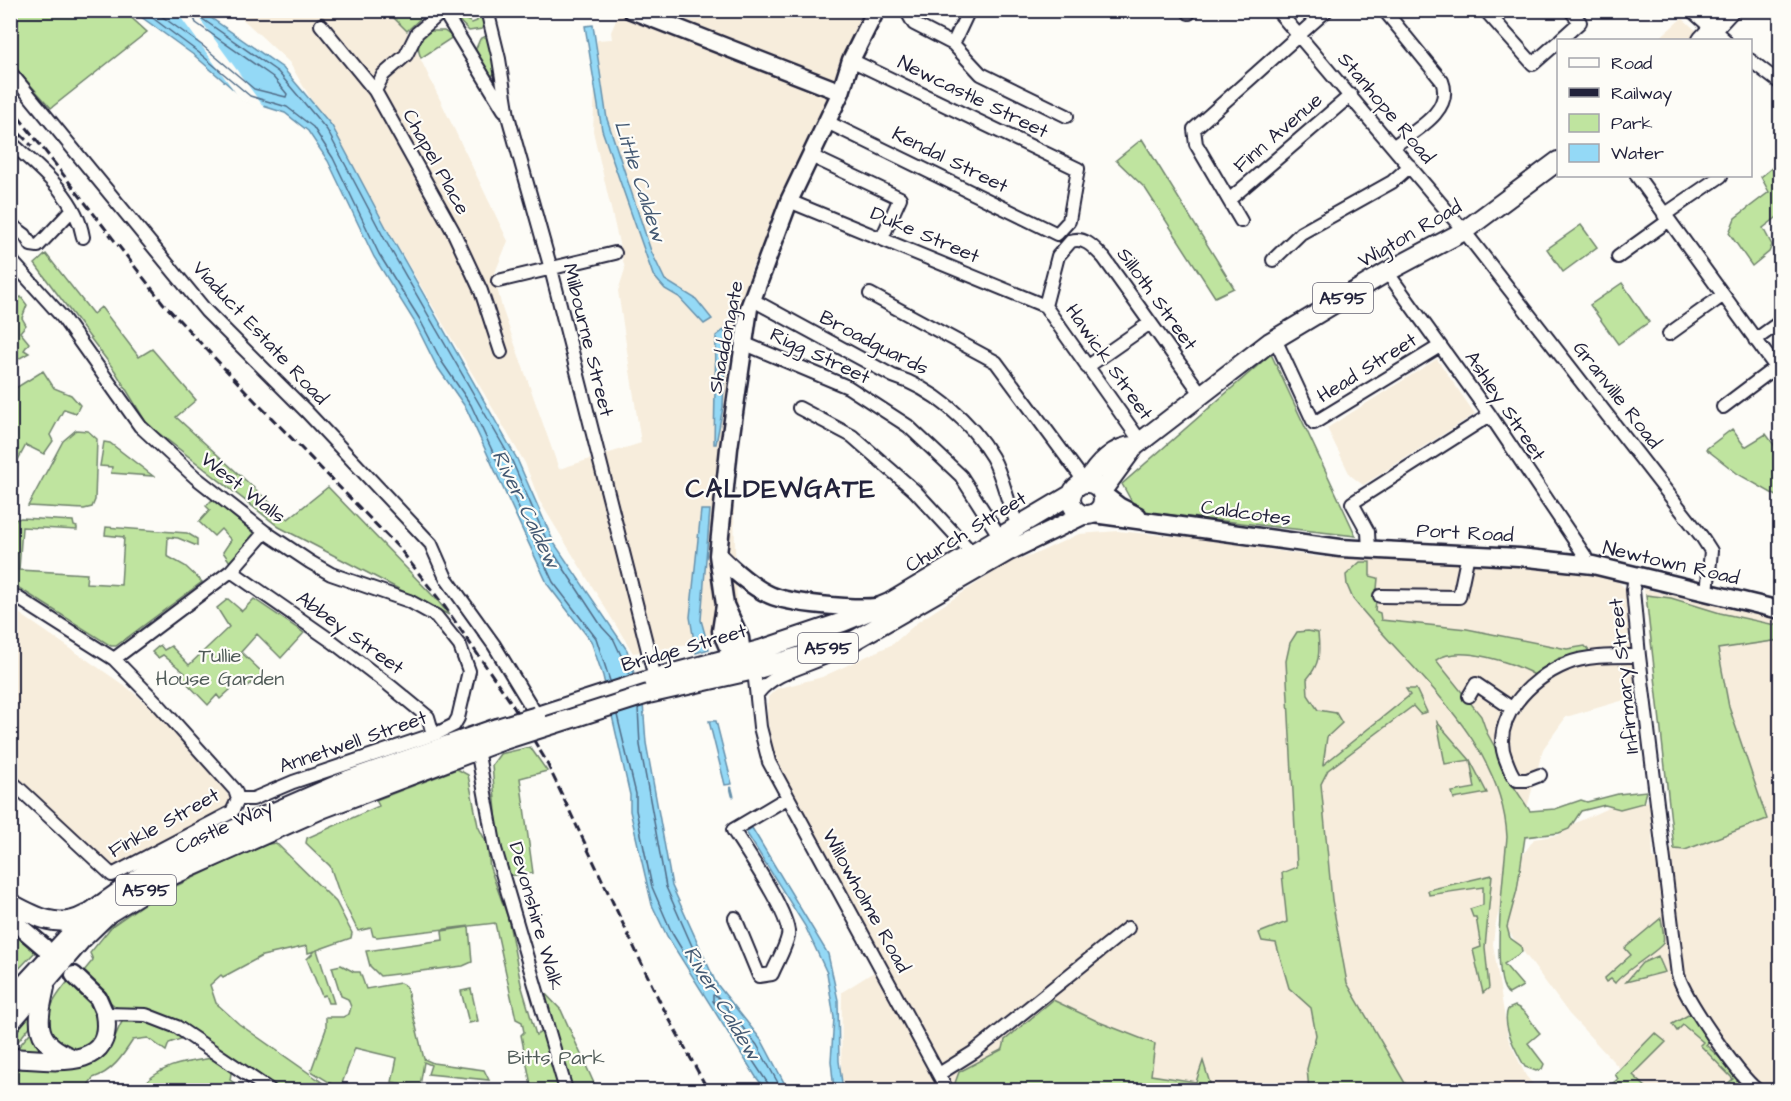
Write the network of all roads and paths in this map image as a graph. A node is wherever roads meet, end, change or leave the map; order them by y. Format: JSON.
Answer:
{"nodes":[{"id":1,"x":487,"y":10,"type":"edge"},
{"id":2,"x":631,"y":10,"type":"edge"},
{"id":3,"x":876,"y":10,"type":"edge"},
{"id":4,"x":906,"y":10,"type":"edge"},
{"id":5,"x":969,"y":10,"type":"edge"},
{"id":6,"x":1277,"y":10,"type":"edge"},
{"id":7,"x":1327,"y":10,"type":"edge"},
{"id":8,"x":1384,"y":10,"type":"edge"},
{"id":9,"x":1485,"y":10,"type":"edge"},
{"id":10,"x":1570,"y":10,"type":"edge"},
{"id":11,"x":1691,"y":10,"type":"edge"},
{"id":12,"x":1730,"y":10,"type":"edge"},
{"id":13,"x":443,"y":11,"type":"edge"},
{"id":14,"x":321,"y":26,"type":"dead end"},
{"id":15,"x":1299,"y":36,"type":"junction"},
{"id":16,"x":1713,"y":37,"type":"edge"},
{"id":17,"x":1561,"y":39,"type":"edge"},
{"id":18,"x":1557,"y":43,"type":"edge"},
{"id":19,"x":953,"y":44,"type":"junction"},
{"id":20,"x":851,"y":60,"type":"junction"},
{"id":21,"x":1752,"y":62,"type":"edge"},
{"id":22,"x":13,"y":80,"type":"edge"},
{"id":23,"x":1780,"y":83,"type":"edge"},
{"id":24,"x":375,"y":91,"type":"junction"},
{"id":25,"x":841,"y":92,"type":"junction"},
{"id":26,"x":1351,"y":95,"type":"junction"},
{"id":27,"x":508,"y":116,"type":"junction"},
{"id":28,"x":1067,"y":116,"type":"dead end"},
{"id":29,"x":826,"y":122,"type":"junction"},
{"id":30,"x":10,"y":142,"type":"edge"},
{"id":31,"x":1394,"y":147,"type":"junction"},
{"id":32,"x":812,"y":156,"type":"junction"},
{"id":33,"x":1557,"y":162,"type":"edge"},
{"id":34,"x":1410,"y":166,"type":"junction"},
{"id":35,"x":1638,"y":177,"type":"edge"},
{"id":36,"x":1720,"y":177,"type":"edge"},
{"id":37,"x":1230,"y":199,"type":"junction"},
{"id":38,"x":789,"y":201,"type":"junction"},
{"id":39,"x":73,"y":209,"type":"junction"},
{"id":40,"x":1666,"y":218,"type":"junction"},
{"id":41,"x":1241,"y":221,"type":"dead end"},
{"id":42,"x":10,"y":224,"type":"edge"},
{"id":43,"x":1061,"y":230,"type":"junction"},
{"id":44,"x":1464,"y":231,"type":"junction"},
{"id":45,"x":83,"y":237,"type":"dead end"},
{"id":46,"x":882,"y":238,"type":"junction"},
{"id":47,"x":1071,"y":241,"type":"junction"},
{"id":48,"x":615,"y":253,"type":"dead end"},
{"id":49,"x":1618,"y":256,"type":"dead end"},
{"id":50,"x":11,"y":260,"type":"edge"},
{"id":51,"x":1273,"y":260,"type":"dead end"},
{"id":52,"x":550,"y":269,"type":"junction"},
{"id":53,"x":1387,"y":272,"type":"junction"},
{"id":54,"x":498,"y":281,"type":"dead end"},
{"id":55,"x":870,"y":294,"type":"dead end"},
{"id":56,"x":1722,"y":296,"type":"junction"},
{"id":57,"x":751,"y":299,"type":"junction"},
{"id":58,"x":1045,"y":306,"type":"junction"},
{"id":59,"x":1780,"y":322,"type":"edge"},
{"id":60,"x":1150,"y":323,"type":"junction"},
{"id":61,"x":1669,"y":334,"type":"dead end"},
{"id":62,"x":1275,"y":339,"type":"junction"},
{"id":63,"x":1755,"y":340,"type":"junction"},
{"id":64,"x":743,"y":343,"type":"junction"},
{"id":65,"x":1440,"y":346,"type":"junction"},
{"id":66,"x":501,"y":352,"type":"dead end"},
{"id":67,"x":1087,"y":367,"type":"junction"},
{"id":68,"x":1778,"y":370,"type":"edge"},
{"id":69,"x":1202,"y":395,"type":"junction"},
{"id":70,"x":1723,"y":407,"type":"dead end"},
{"id":71,"x":799,"y":408,"type":"dead end"},
{"id":72,"x":1490,"y":415,"type":"junction"},
{"id":73,"x":1138,"y":444,"type":"junction"},
{"id":74,"x":1089,"y":489,"type":"junction"},
{"id":75,"x":1088,"y":514,"type":"junction"},
{"id":76,"x":1147,"y":520,"type":"junction"},
{"id":77,"x":1019,"y":527,"type":"junction"},
{"id":78,"x":265,"y":532,"type":"junction"},
{"id":79,"x":1000,"y":537,"type":"junction"},
{"id":80,"x":1340,"y":548,"type":"joint"},
{"id":81,"x":1370,"y":550,"type":"junction"},
{"id":82,"x":973,"y":554,"type":"junction"},
{"id":83,"x":1468,"y":554,"type":"junction"},
{"id":84,"x":718,"y":555,"type":"junction"},
{"id":85,"x":1587,"y":564,"type":"junction"},
{"id":86,"x":232,"y":571,"type":"junction"},
{"id":87,"x":1635,"y":575,"type":"junction"},
{"id":88,"x":10,"y":593,"type":"edge"},
{"id":89,"x":1707,"y":593,"type":"junction"},
{"id":90,"x":1380,"y":596,"type":"dead end"},
{"id":91,"x":882,"y":606,"type":"junction"},
{"id":92,"x":1780,"y":610,"type":"edge"},
{"id":93,"x":897,"y":617,"type":"joint"},
{"id":94,"x":853,"y":641,"type":"junction"},
{"id":95,"x":742,"y":655,"type":"junction"},
{"id":96,"x":1639,"y":656,"type":"junction"},
{"id":97,"x":114,"y":659,"type":"junction"},
{"id":98,"x":754,"y":670,"type":"junction"},
{"id":99,"x":648,"y":685,"type":"junction"},
{"id":100,"x":758,"y":693,"type":"junction"},
{"id":101,"x":1469,"y":696,"type":"dead end"},
{"id":102,"x":462,"y":700,"type":"joint"},
{"id":103,"x":1513,"y":709,"type":"junction"},
{"id":104,"x":537,"y":716,"type":"junction"},
{"id":105,"x":434,"y":734,"type":"junction"},
{"id":106,"x":499,"y":734,"type":"junction"},
{"id":107,"x":477,"y":749,"type":"junction"},
{"id":108,"x":1540,"y":775,"type":"dead end"},
{"id":109,"x":10,"y":780,"type":"edge"},
{"id":110,"x":787,"y":798,"type":"junction"},
{"id":111,"x":238,"y":799,"type":"junction"},
{"id":112,"x":10,"y":903,"type":"edge"},
{"id":113,"x":92,"y":911,"type":"junction"},
{"id":114,"x":10,"y":918,"type":"edge"},
{"id":115,"x":735,"y":918,"type":"dead end"},
{"id":116,"x":1128,"y":928,"type":"dead end"},
{"id":117,"x":44,"y":947,"type":"dead end"},
{"id":118,"x":74,"y":975,"type":"dead end"},
{"id":119,"x":45,"y":985,"type":"junction"},
{"id":120,"x":10,"y":1000,"type":"edge"},
{"id":121,"x":105,"y":1014,"type":"junction"},
{"id":122,"x":10,"y":1023,"type":"edge"},
{"id":123,"x":10,"y":1058,"type":"edge"},
{"id":124,"x":75,"y":1059,"type":"junction"},
{"id":125,"x":939,"y":1074,"type":"junction"},
{"id":126,"x":270,"y":1090,"type":"edge"},
{"id":127,"x":566,"y":1090,"type":"edge"},
{"id":128,"x":947,"y":1090,"type":"edge"},
{"id":129,"x":1757,"y":1090,"type":"edge"}],
"edges":[{"from":1,"to":27,"type":"street","name":"Milbourne Street"},
{"from":2,"to":25,"type":"main road"},
{"from":3,"to":20,"type":"main road","name":"Shaddongate"},
{"from":4,"to":19,"type":"street"},
{"from":5,"to":19,"type":"street"},
{"from":6,"to":15,"type":"street","name":"Stanhope Road"},
{"from":7,"to":15,"type":"street"},
{"from":8,"to":31,"type":"street"},
{"from":9,"to":18,"type":"street"},
{"from":10,"to":17,"type":"street"},
{"from":11,"to":16,"type":"street"},
{"from":12,"to":16,"type":"main road"},
{"from":13,"to":24,"type":"street"},
{"from":13,"to":27,"type":"street"},
{"from":14,"to":24,"type":"street","name":"Chapel Place"},
{"from":15,"to":26,"type":"street","name":"Stanhope Road"},
{"from":15,"to":37,"type":"street","name":"Finn Avenue"},
{"from":19,"to":28,"type":"street"},
{"from":20,"to":25,"type":"main road","name":"Shaddongate"},
{"from":20,"to":43,"type":"street","name":"Newcastle Street"},
{"from":21,"to":23,"type":"street"},
{"from":22,"to":104,"type":"street","name":"Viaduct Estate Road"},
{"from":24,"to":66,"type":"street","name":"Chapel Place"},
{"from":25,"to":29,"type":"main road","name":"Shaddongate"},
{"from":26,"to":31,"type":"street","name":"Stanhope Road"},
{"from":26,"to":37,"type":"street","name":"Finn Avenue"},
{"from":27,"to":52,"type":"street","name":"Milbourne Street"},
{"from":29,"to":32,"type":"main road","name":"Shaddongate"},
{"from":29,"to":43,"type":"street","name":"Kendal Street"},
{"from":30,"to":39,"type":"street"},
{"from":31,"to":34,"type":"street","name":"Stanhope Road"},
{"from":32,"to":38,"type":"main road","name":"Shaddongate"},
{"from":32,"to":46,"type":"street"},
{"from":33,"to":44,"type":"main road","name":"Wigton Road","number":"A595"},
{"from":34,"to":44,"type":"street","name":"Stanhope Road"},
{"from":34,"to":51,"type":"street"},
{"from":35,"to":40,"type":"street"},
{"from":36,"to":40,"type":"street"},
{"from":37,"to":41,"type":"street","name":"Finn Avenue"},
{"from":38,"to":46,"type":"street","name":"Duke Street"},
{"from":38,"to":57,"type":"main road","name":"Shaddongate"},
{"from":39,"to":42,"type":"street"},
{"from":39,"to":45,"type":"street"},
{"from":40,"to":49,"type":"street"},
{"from":40,"to":56,"type":"street"},
{"from":43,"to":47,"type":"street"},
{"from":44,"to":53,"type":"main road","name":"Wigton Road","number":"A595"},
{"from":44,"to":89,"type":"street","name":"Granville Road"},
{"from":46,"to":58,"type":"street","name":"Duke Street"},
{"from":47,"to":58,"type":"street"},
{"from":47,"to":60,"type":"street","name":"Silloth Street"},
{"from":48,"to":52,"type":"street"},
{"from":50,"to":78,"type":"street","name":"West Walls"},
{"from":52,"to":54,"type":"street"},
{"from":52,"to":99,"type":"street","name":"Milbourne Street"},
{"from":53,"to":62,"type":"main road","name":"Wigton Road","number":"A595"},
{"from":53,"to":65,"type":"street","name":"Ashley Street"},
{"from":55,"to":74,"type":"street"},
{"from":56,"to":61,"type":"street"},
{"from":56,"to":63,"type":"street"},
{"from":57,"to":64,"type":"main road","name":"Shaddongate"},
{"from":57,"to":77,"type":"street","name":"Broadguards"},
{"from":58,"to":67,"type":"street","name":"Hawick Street"},
{"from":59,"to":63,"type":"street"},
{"from":60,"to":67,"type":"street"},
{"from":60,"to":69,"type":"street","name":"Silloth Street"},
{"from":62,"to":65,"type":"street","name":"Head Street"},
{"from":62,"to":69,"type":"main road","name":"Wigton Road","number":"A595"},
{"from":63,"to":68,"type":"street"},
{"from":64,"to":79,"type":"street","name":"Rigg Street"},
{"from":64,"to":84,"type":"main road","name":"Shaddongate"},
{"from":65,"to":72,"type":"street","name":"Ashley Street"},
{"from":67,"to":73,"type":"street","name":"Hawick Street"},
{"from":68,"to":70,"type":"street"},
{"from":69,"to":73,"type":"main road","name":"Wigton Road","number":"A595"},
{"from":71,"to":82,"type":"street"},
{"from":72,"to":81,"type":"street"},
{"from":72,"to":85,"type":"street","name":"Ashley Street"},
{"from":73,"to":74,"type":"main road","name":"Wigton Road","number":"A595"},
{"from":74,"to":75,"type":"main road"},
{"from":74,"to":75,"type":"main road"},
{"from":74,"to":76,"type":"main road","name":"Caldcotes"},
{"from":74,"to":77,"type":"main road","name":"Church Street","number":"A595"},
{"from":75,"to":76,"type":"main road","name":"Caldcotes"},
{"from":75,"to":93,"type":"main road","name":"Church Street","number":"A595"},
{"from":76,"to":80,"type":"main road","name":"Caldcotes"},
{"from":77,"to":79,"type":"main road","name":"Church Street","number":"A595"},
{"from":78,"to":86,"type":"street"},
{"from":78,"to":102,"type":"street","name":"West Walls"},
{"from":79,"to":82,"type":"main road","name":"Church Street","number":"A595"},
{"from":80,"to":81,"type":"main road","name":"Port Road"},
{"from":81,"to":83,"type":"main road","name":"Port Road"},
{"from":82,"to":91,"type":"main road","name":"Church Street","number":"A595"},
{"from":83,"to":85,"type":"main road","name":"Port Road"},
{"from":83,"to":90,"type":"street"},
{"from":84,"to":91,"type":"main road"},
{"from":84,"to":95,"type":"main road","name":"Shaddongate"},
{"from":85,"to":87,"type":"main road","name":"Newtown Road"},
{"from":86,"to":97,"type":"street"},
{"from":86,"to":105,"type":"street","name":"Abbey Street"},
{"from":87,"to":89,"type":"main road","name":"Newtown Road"},
{"from":87,"to":96,"type":"street","name":"Infirmary Street"},
{"from":88,"to":97,"type":"street"},
{"from":89,"to":92,"type":"main road","name":"Newtown Road"},
{"from":91,"to":95,"type":"main road","name":"Bridge Street","number":"A595"},
{"from":93,"to":94,"type":"main road","name":"Bridge Street","number":"A595"},
{"from":94,"to":98,"type":"main road","name":"Bridge Street","number":"A595"},
{"from":94,"to":100,"type":"street","name":"Bridge Street"},
{"from":95,"to":98,"type":"main road","name":"Shaddongate"},
{"from":95,"to":99,"type":"main road","name":"Bridge Street","number":"A595"},
{"from":96,"to":103,"type":"street"},
{"from":96,"to":129,"type":"street","name":"Infirmary Street"},
{"from":97,"to":111,"type":"street"},
{"from":98,"to":99,"type":"main road","name":"Bridge Street","number":"A595"},
{"from":98,"to":100,"type":"street","name":"Willowholme Road"},
{"from":99,"to":104,"type":"main road","name":"Bridge Street","number":"A595"},
{"from":99,"to":106,"type":"main road","name":"Bridge Street","number":"A595","bridge":true},
{"from":100,"to":110,"type":"street","name":"Willowholme Road"},
{"from":101,"to":103,"type":"street"},
{"from":102,"to":105,"type":"street","name":"Annetwell Street"},
{"from":103,"to":108,"type":"street"},
{"from":104,"to":106,"type":"main road","name":"Bridge Street","number":"A595","bridge":true},
{"from":105,"to":111,"type":"street","name":"Annetwell Street"},
{"from":106,"to":107,"type":"main road","name":"Castle Way","number":"A595"},
{"from":106,"to":113,"type":"main road","name":"Castle Way","number":"A595"},
{"from":107,"to":119,"type":"main road","name":"Castle Way","number":"A595"},
{"from":107,"to":127,"type":"street","name":"Devonshire Walk"},
{"from":109,"to":111,"type":"street","name":"Finkle Street"},
{"from":110,"to":115,"type":"street"},
{"from":110,"to":125,"type":"street","name":"Willowholme Road"},
{"from":112,"to":113,"type":"main road"},
{"from":113,"to":120,"type":"main road","name":"Castle Way","number":"A595"},
{"from":114,"to":117,"type":"main road"},
{"from":116,"to":125,"type":"street"},
{"from":118,"to":121,"type":"main road"},
{"from":119,"to":122,"type":"main road","name":"Castle Way","number":"A595"},
{"from":119,"to":124,"type":"main road"},
{"from":121,"to":124,"type":"main road"},
{"from":121,"to":126,"type":"street"},
{"from":123,"to":124,"type":"main road"},
{"from":125,"to":128,"type":"street","name":"Willowholme Road"}]}
